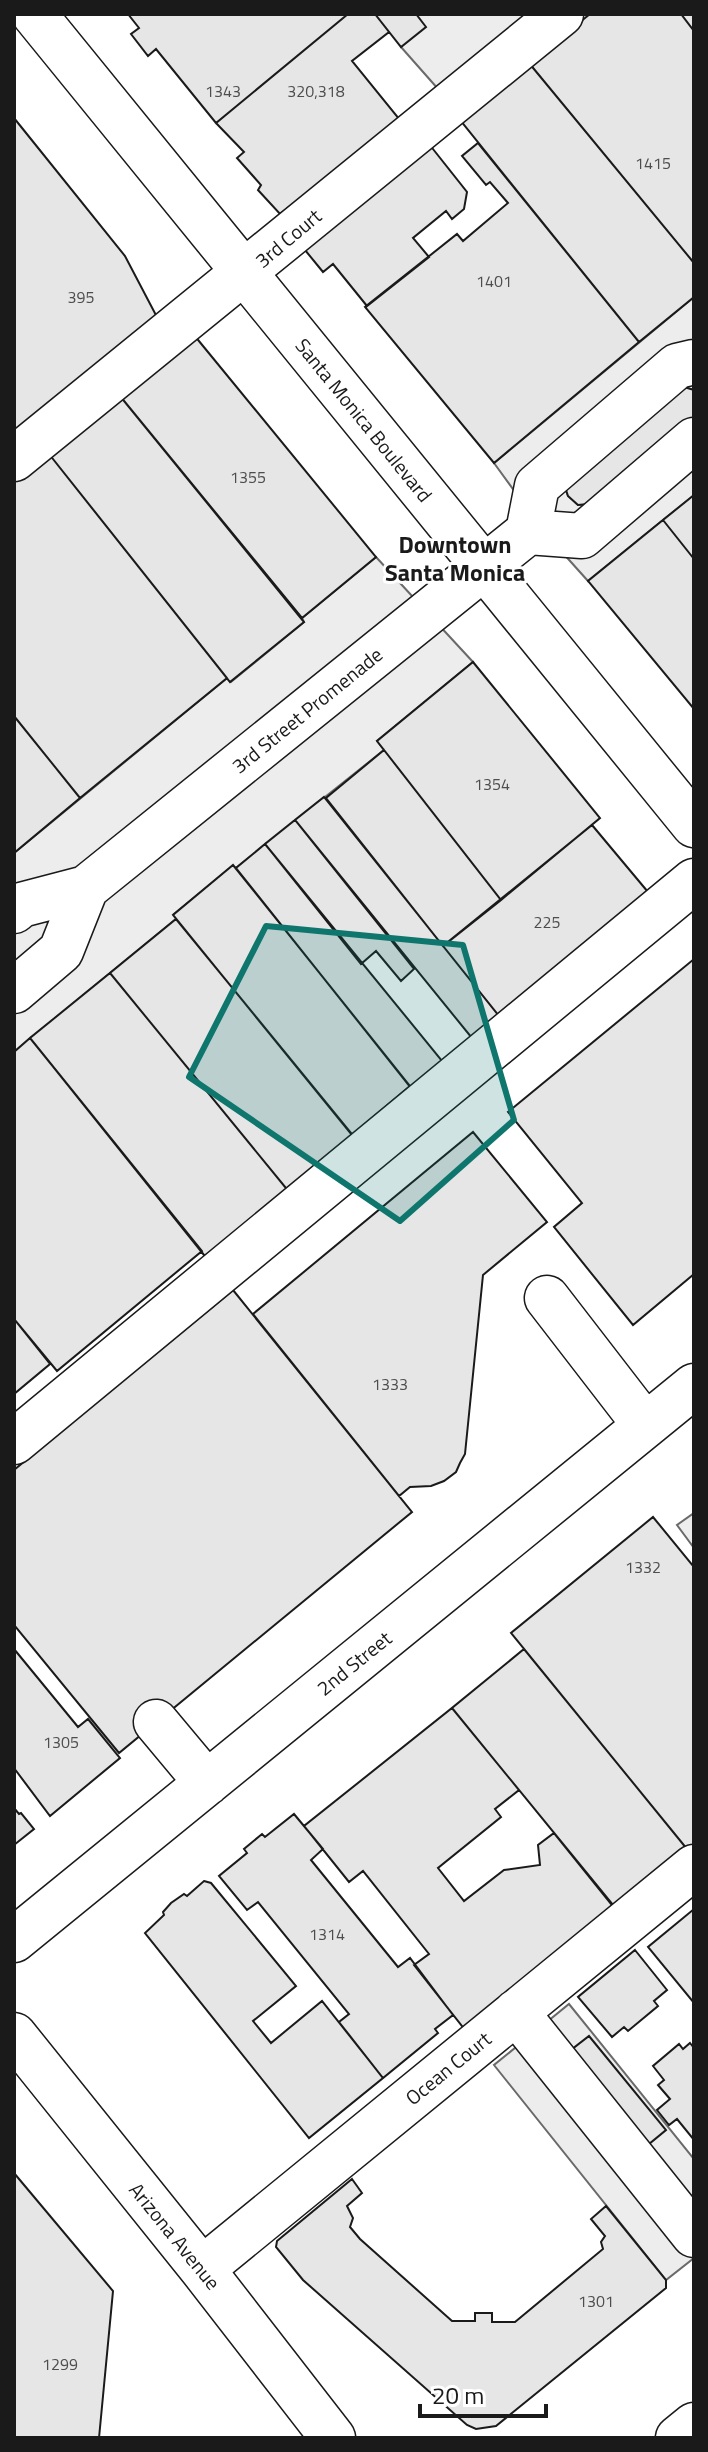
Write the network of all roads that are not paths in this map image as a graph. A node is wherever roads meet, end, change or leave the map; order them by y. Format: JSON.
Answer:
{"nodes":[{"id":1,"x":34,"y":14,"type":"edge"},
{"id":2,"x":561,"y":14,"type":"edge"},
{"id":3,"x":245,"y":273,"type":"junction"},
{"id":4,"x":694,"y":362,"type":"edge"},
{"id":5,"x":694,"y":440,"type":"edge"},
{"id":6,"x":14,"y":459,"type":"edge"},
{"id":7,"x":528,"y":532,"type":"junction"},
{"id":8,"x":485,"y":567,"type":"junction"},
{"id":9,"x":694,"y":825,"type":"edge"},
{"id":10,"x":694,"y":881,"type":"edge"},
{"id":11,"x":86,"y":888,"type":"junction"},
{"id":12,"x":14,"y":911,"type":"edge"},
{"id":13,"x":14,"y":991,"type":"edge"},
{"id":14,"x":547,"y":1298,"type":"dead end"},
{"id":15,"x":694,"y":1386,"type":"edge"},
{"id":16,"x":645,"y":1425,"type":"junction"},
{"id":17,"x":14,"y":1442,"type":"edge"},
{"id":18,"x":156,"y":1722,"type":"dead end"},
{"id":19,"x":207,"y":1783,"type":"junction"},
{"id":20,"x":694,"y":1867,"type":"edge"},
{"id":21,"x":14,"y":1940,"type":"edge"},
{"id":22,"x":516,"y":2012,"type":"junction"},
{"id":23,"x":14,"y":2035,"type":"edge"},
{"id":24,"x":694,"y":2235,"type":"edge"},
{"id":25,"x":202,"y":2269,"type":"junction"},
{"id":26,"x":694,"y":2425,"type":"edge"},
{"id":27,"x":333,"y":2438,"type":"edge"},
{"id":28,"x":678,"y":2438,"type":"edge"}],
"edges":[{"from":1,"to":3,"type":"street","name":"Santa Monica Boulevard"},
{"from":2,"to":3,"type":"street","name":"3rd Court"},
{"from":3,"to":6,"type":"street","name":"3rd Court"},
{"from":3,"to":8,"type":"street","name":"Santa Monica Boulevard"},
{"from":4,"to":7,"type":"street"},
{"from":5,"to":7,"type":"street"},
{"from":7,"to":8,"type":"street","name":"3rd Street Promenade"},
{"from":8,"to":9,"type":"street","name":"Santa Monica Boulevard"},
{"from":8,"to":11,"type":"street","name":"3rd Street Promenade"},
{"from":10,"to":17,"type":"street"},
{"from":11,"to":12,"type":"street","name":"3rd Street Promenade"},
{"from":11,"to":13,"type":"street","name":"3rd Street Promenade"},
{"from":14,"to":16,"type":"street"},
{"from":15,"to":16,"type":"street","name":"2nd Street"},
{"from":16,"to":19,"type":"street","name":"2nd Street"},
{"from":18,"to":19,"type":"street"},
{"from":19,"to":21,"type":"street","name":"2nd Street"},
{"from":20,"to":22,"type":"street","name":"Ocean Court"},
{"from":22,"to":24,"type":"street"},
{"from":22,"to":25,"type":"street","name":"Ocean Court"},
{"from":23,"to":25,"type":"street","name":"Arizona Avenue"},
{"from":25,"to":27,"type":"street","name":"Arizona Avenue"},
{"from":26,"to":28,"type":"street"}]}
